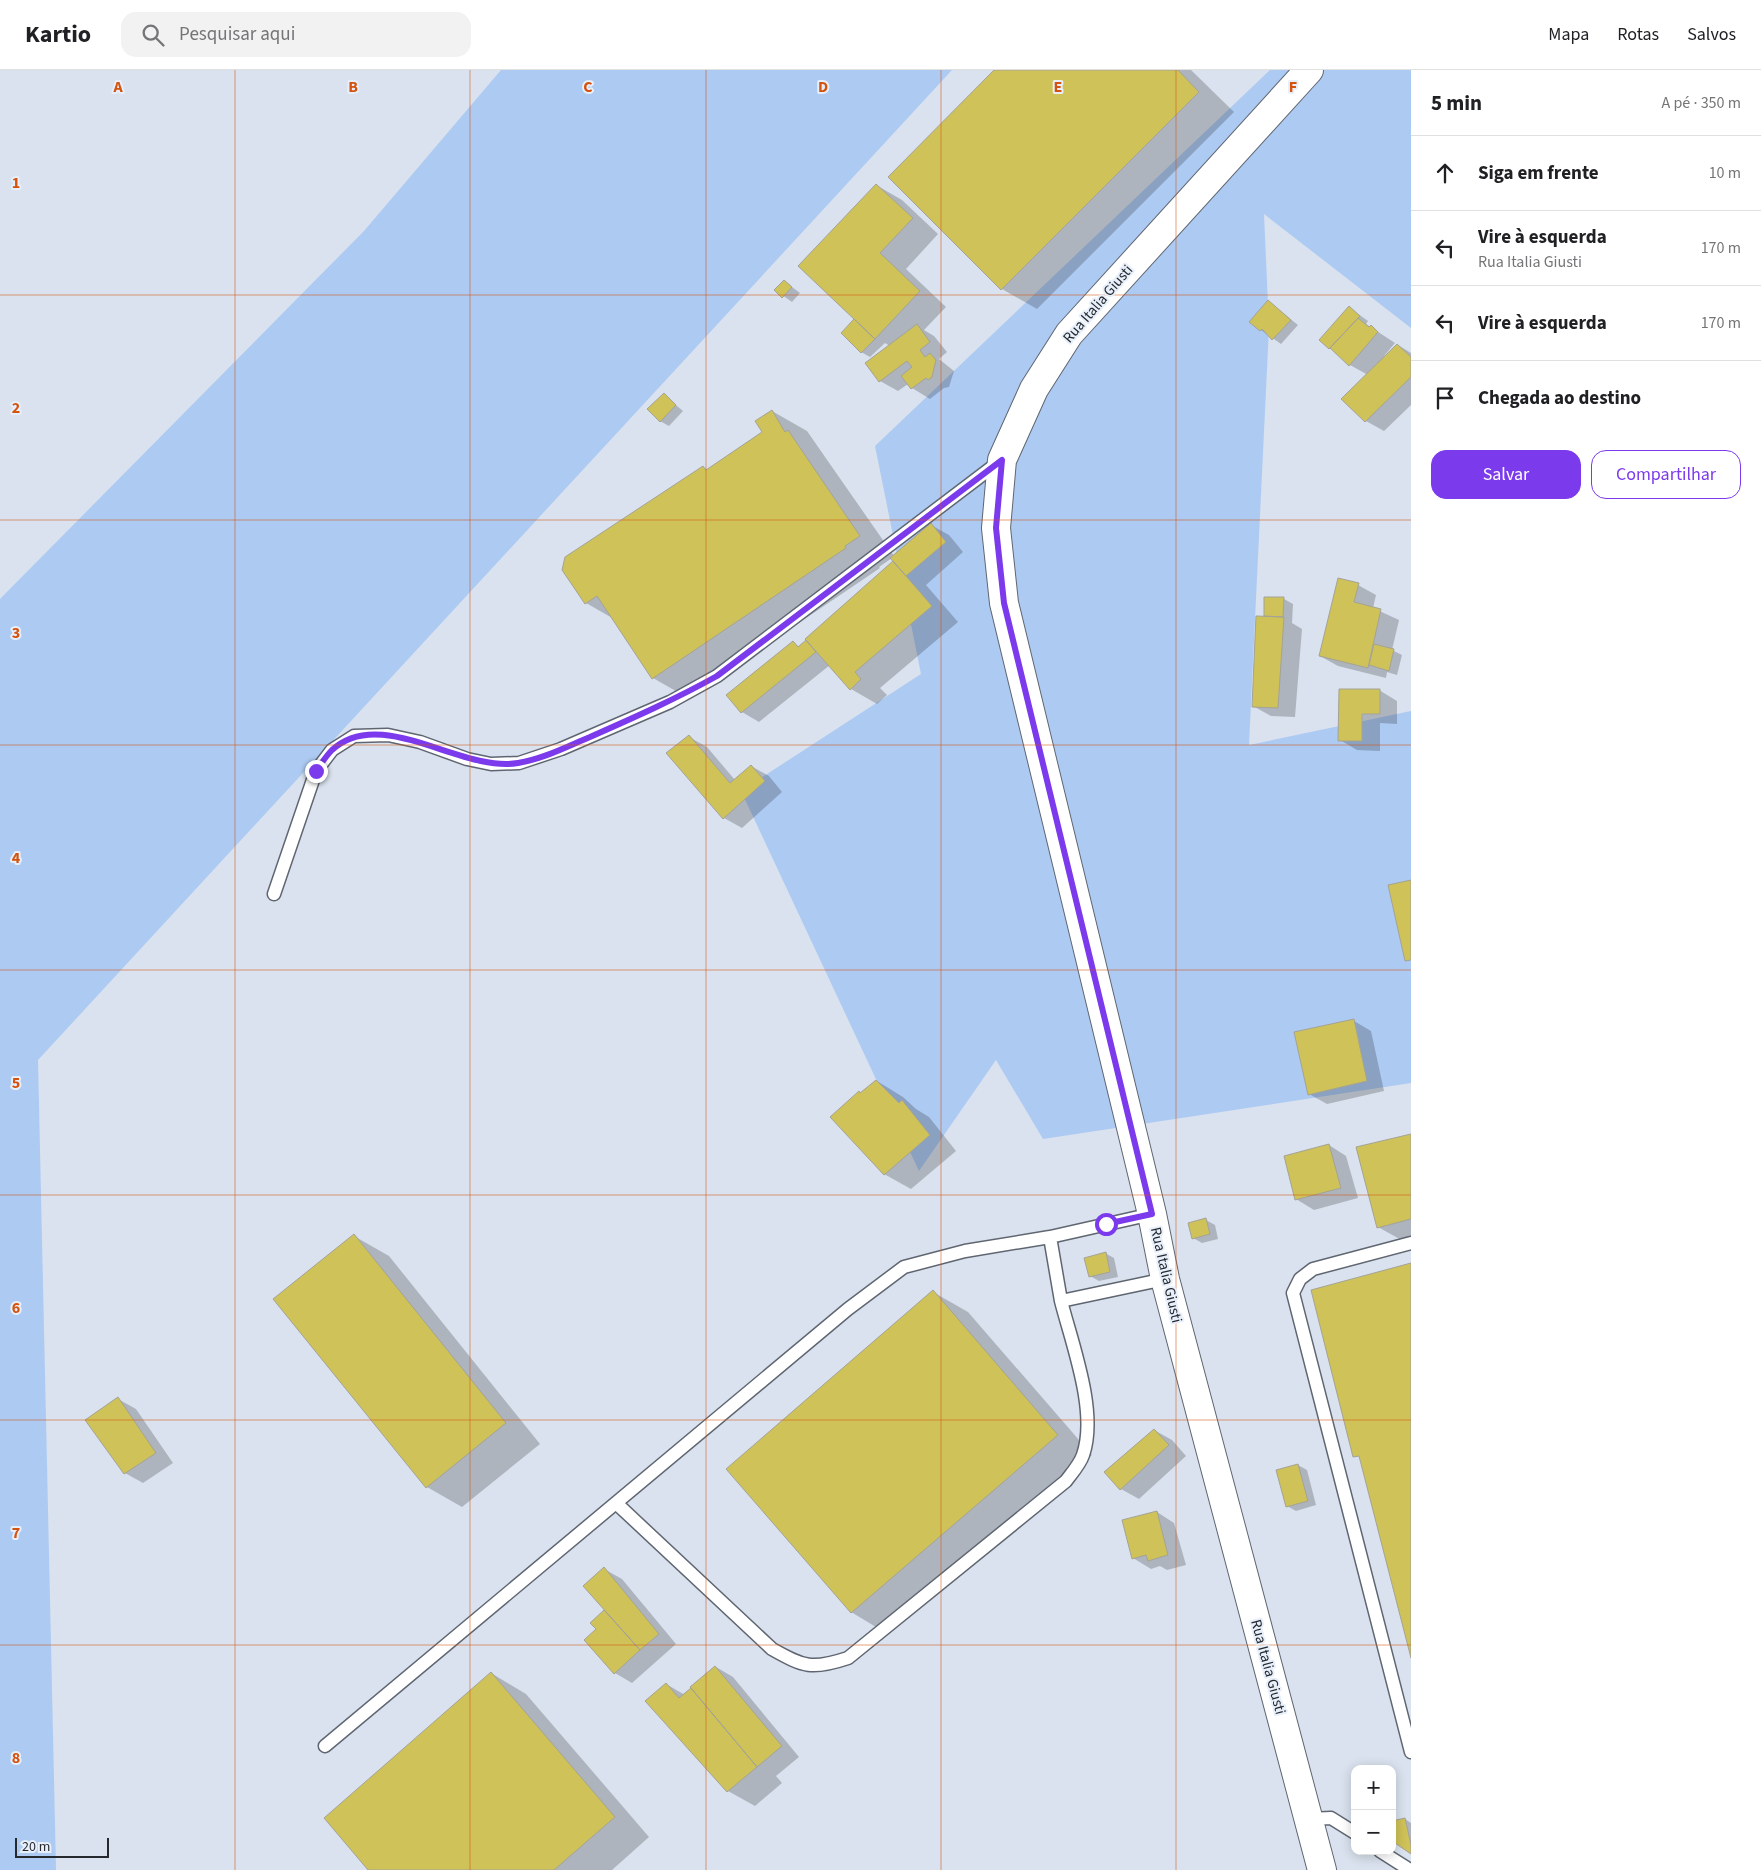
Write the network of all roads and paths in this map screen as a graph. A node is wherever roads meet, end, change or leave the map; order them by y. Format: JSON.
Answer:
{"nodes":[{"id":1,"x":1309,"y":70,"type":"edge"},
{"id":2,"x":1002,"y":460,"type":"junction"},
{"id":3,"x":274,"y":894,"type":"dead end"},
{"id":4,"x":1152,"y":1214,"type":"junction"},
{"id":5,"x":1050,"y":1237,"type":"junction"},
{"id":6,"x":1411,"y":1243,"type":"edge"},
{"id":7,"x":1165,"y":1279,"type":"junction"},
{"id":8,"x":1061,"y":1300,"type":"junction"},
{"id":9,"x":616,"y":1503,"type":"junction"},
{"id":10,"x":325,"y":1746,"type":"dead end"},
{"id":11,"x":1411,"y":1752,"type":"edge"},
{"id":12,"x":1308,"y":1819,"type":"junction"},
{"id":13,"x":1351,"y":1830,"type":"edge"},
{"id":14,"x":1386,"y":1855,"type":"edge"},
{"id":15,"x":1322,"y":1870,"type":"edge"},
{"id":16,"x":1410,"y":1870,"type":"edge"}],
"edges":[{"from":1,"to":2,"type":"street","name":"Rua Italia Giusti"},
{"from":2,"to":3,"type":"lane"},
{"from":2,"to":4,"type":"street","name":"Rua Italia Giusti"},
{"from":4,"to":5,"type":"lane"},
{"from":4,"to":7,"type":"street","name":"Rua Italia Giusti"},
{"from":5,"to":8,"type":"lane"},
{"from":5,"to":9,"type":"lane"},
{"from":6,"to":11,"type":"lane"},
{"from":7,"to":8,"type":"lane"},
{"from":7,"to":12,"type":"street","name":"Rua Italia Giusti"},
{"from":8,"to":9,"type":"lane"},
{"from":9,"to":10,"type":"lane"},
{"from":12,"to":13,"type":"lane"},
{"from":12,"to":15,"type":"street","name":"Rua Italia Giusti"},
{"from":14,"to":16,"type":"lane"}]}
